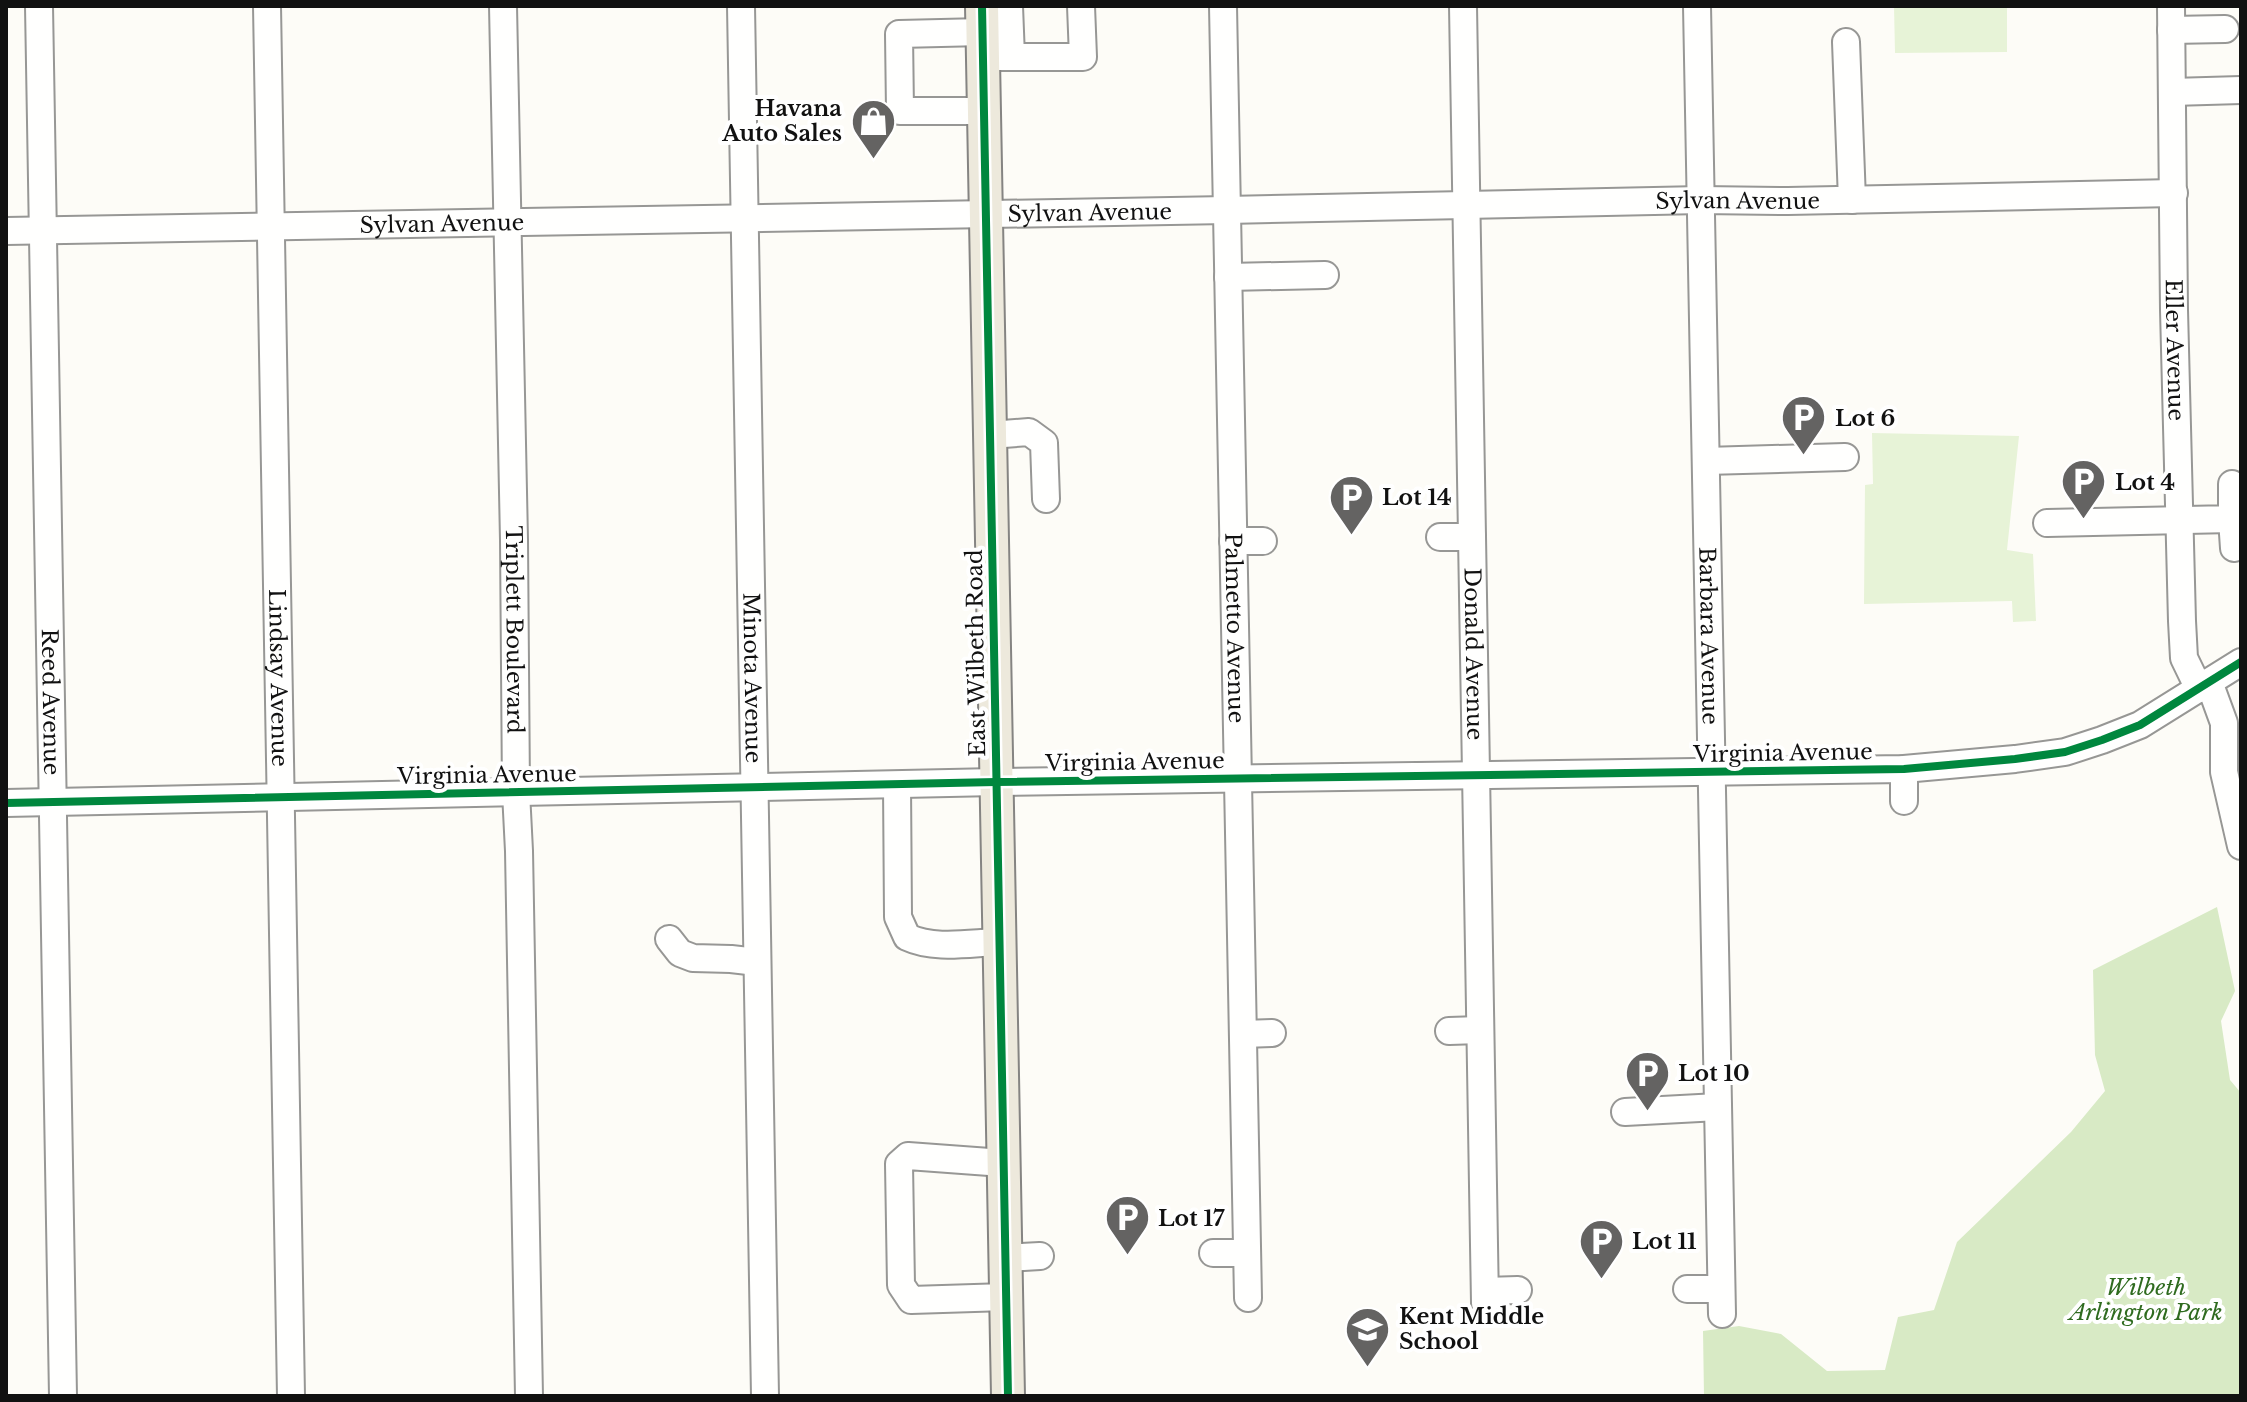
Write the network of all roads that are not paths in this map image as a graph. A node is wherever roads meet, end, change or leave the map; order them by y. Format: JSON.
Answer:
{"nodes":[{"id":1,"x":39,"y":6,"type":"edge"},
{"id":2,"x":267,"y":6,"type":"edge"},
{"id":3,"x":503,"y":6,"type":"edge"},
{"id":4,"x":741,"y":6,"type":"edge"},
{"id":5,"x":1009,"y":6,"type":"edge"},
{"id":6,"x":1081,"y":6,"type":"edge"},
{"id":7,"x":1223,"y":6,"type":"edge"},
{"id":8,"x":1463,"y":6,"type":"edge"},
{"id":9,"x":1697,"y":6,"type":"edge"},
{"id":10,"x":2171,"y":18,"type":"edge"},
{"id":11,"x":2225,"y":29,"type":"dead end"},
{"id":12,"x":990,"y":38,"type":"edge"},
{"id":13,"x":1846,"y":42,"type":"dead end"},
{"id":14,"x":2241,"y":90,"type":"edge"},
{"id":15,"x":2172,"y":92,"type":"junction"},
{"id":16,"x":984,"y":111,"type":"junction"},
{"id":17,"x":2174,"y":193,"type":"junction"},
{"id":18,"x":1701,"y":200,"type":"junction"},
{"id":19,"x":1852,"y":200,"type":"junction"},
{"id":20,"x":1467,"y":205,"type":"junction"},
{"id":21,"x":1227,"y":210,"type":"junction"},
{"id":22,"x":986,"y":214,"type":"junction"},
{"id":23,"x":743,"y":218,"type":"junction"},
{"id":24,"x":506,"y":223,"type":"junction"},
{"id":25,"x":270,"y":227,"type":"junction"},
{"id":26,"x":6,"y":231,"type":"edge"},
{"id":27,"x":42,"y":231,"type":"junction"},
{"id":28,"x":1325,"y":275,"type":"dead end"},
{"id":29,"x":1228,"y":277,"type":"junction"},
{"id":30,"x":990,"y":435,"type":"junction"},
{"id":31,"x":1845,"y":457,"type":"dead end"},
{"id":32,"x":1706,"y":461,"type":"junction"},
{"id":33,"x":2232,"y":484,"type":"dead end"},
{"id":34,"x":1046,"y":499,"type":"dead end"},
{"id":35,"x":2232,"y":519,"type":"junction"},
{"id":36,"x":2180,"y":520,"type":"junction"},
{"id":37,"x":2047,"y":523,"type":"dead end"},
{"id":38,"x":1440,"y":537,"type":"dead end"},
{"id":39,"x":1472,"y":537,"type":"junction"},
{"id":40,"x":1233,"y":541,"type":"junction"},
{"id":41,"x":1263,"y":541,"type":"dead end"},
{"id":42,"x":2234,"y":548,"type":"dead end"},
{"id":43,"x":2241,"y":662,"type":"edge"},
{"id":44,"x":2204,"y":685,"type":"junction"},
{"id":45,"x":1904,"y":769,"type":"junction"},
{"id":46,"x":1711,"y":773,"type":"junction"},
{"id":47,"x":1476,"y":776,"type":"junction"},
{"id":48,"x":1237,"y":779,"type":"junction"},
{"id":49,"x":996,"y":782,"type":"junction"},
{"id":50,"x":897,"y":785,"type":"junction"},
{"id":51,"x":754,"y":788,"type":"junction"},
{"id":52,"x":516,"y":792,"type":"junction"},
{"id":53,"x":281,"y":796,"type":"junction"},
{"id":54,"x":53,"y":801,"type":"junction"},
{"id":55,"x":1904,"y":801,"type":"dead end"},
{"id":56,"x":6,"y":803,"type":"edge"},
{"id":57,"x":2241,"y":846,"type":"edge"},
{"id":58,"x":669,"y":939,"type":"dead end"},
{"id":59,"x":999,"y":942,"type":"junction"},
{"id":60,"x":757,"y":962,"type":"junction"},
{"id":61,"x":1480,"y":1030,"type":"junction"},
{"id":62,"x":1449,"y":1031,"type":"dead end"},
{"id":63,"x":1272,"y":1033,"type":"dead end"},
{"id":64,"x":1243,"y":1034,"type":"junction"},
{"id":65,"x":1718,"y":1107,"type":"junction"},
{"id":66,"x":1625,"y":1112,"type":"dead end"},
{"id":67,"x":1003,"y":1163,"type":"junction"},
{"id":68,"x":1213,"y":1253,"type":"dead end"},
{"id":69,"x":1247,"y":1253,"type":"junction"},
{"id":70,"x":1040,"y":1256,"type":"dead end"},
{"id":71,"x":1005,"y":1258,"type":"junction"},
{"id":72,"x":1687,"y":1289,"type":"dead end"},
{"id":73,"x":1518,"y":1290,"type":"dead end"},
{"id":74,"x":1006,"y":1297,"type":"junction"},
{"id":75,"x":1248,"y":1298,"type":"dead end"},
{"id":76,"x":63,"y":1396,"type":"edge"},
{"id":77,"x":291,"y":1396,"type":"edge"},
{"id":78,"x":529,"y":1396,"type":"edge"},
{"id":79,"x":765,"y":1396,"type":"edge"},
{"id":80,"x":1008,"y":1396,"type":"edge"}],
"edges":[{"from":1,"to":27,"type":"street","name":"Reed Avenue"},
{"from":2,"to":25,"type":"street","name":"Lindsay Avenue"},
{"from":3,"to":24,"type":"street","name":"Triplett Boulevard"},
{"from":4,"to":23,"type":"street","name":"Minota Avenue"},
{"from":5,"to":12,"type":"street"},
{"from":6,"to":12,"type":"street"},
{"from":7,"to":21,"type":"street","name":"Palmetto Avenue"},
{"from":8,"to":20,"type":"street","name":"Donald Avenue"},
{"from":9,"to":18,"type":"street","name":"Barbara Avenue"},
{"from":10,"to":11,"type":"street"},
{"from":10,"to":15,"type":"street","name":"Eller Avenue"},
{"from":12,"to":16,"type":"main road","name":"East Wilbeth Road"},
{"from":12,"to":16,"type":"street"},
{"from":13,"to":19,"type":"street"},
{"from":14,"to":15,"type":"street"},
{"from":15,"to":17,"type":"street","name":"Eller Avenue"},
{"from":16,"to":22,"type":"main road","name":"East Wilbeth Road"},
{"from":17,"to":19,"type":"street","name":"Sylvan Avenue"},
{"from":17,"to":36,"type":"street","name":"Eller Avenue"},
{"from":18,"to":19,"type":"street","name":"Sylvan Avenue"},
{"from":18,"to":20,"type":"street","name":"Sylvan Avenue"},
{"from":18,"to":32,"type":"street","name":"Barbara Avenue"},
{"from":20,"to":21,"type":"street","name":"Sylvan Avenue"},
{"from":20,"to":39,"type":"street","name":"Donald Avenue"},
{"from":21,"to":22,"type":"street","name":"Sylvan Avenue"},
{"from":21,"to":29,"type":"street","name":"Palmetto Avenue"},
{"from":22,"to":23,"type":"street","name":"Sylvan Avenue"},
{"from":22,"to":30,"type":"main road","name":"East Wilbeth Road"},
{"from":23,"to":24,"type":"street","name":"Sylvan Avenue"},
{"from":23,"to":51,"type":"street","name":"Minota Avenue"},
{"from":24,"to":25,"type":"street","name":"Sylvan Avenue"},
{"from":24,"to":52,"type":"street","name":"Triplett Boulevard"},
{"from":25,"to":27,"type":"street","name":"Sylvan Avenue"},
{"from":25,"to":53,"type":"street","name":"Lindsay Avenue"},
{"from":26,"to":27,"type":"street","name":"Sylvan Avenue"},
{"from":27,"to":54,"type":"street","name":"Reed Avenue"},
{"from":28,"to":29,"type":"street"},
{"from":29,"to":40,"type":"street","name":"Palmetto Avenue"},
{"from":30,"to":34,"type":"street"},
{"from":30,"to":49,"type":"main road","name":"East Wilbeth Road"},
{"from":31,"to":32,"type":"street"},
{"from":32,"to":46,"type":"street","name":"Barbara Avenue"},
{"from":33,"to":35,"type":"street"},
{"from":35,"to":36,"type":"street"},
{"from":35,"to":42,"type":"street"},
{"from":36,"to":37,"type":"street"},
{"from":36,"to":44,"type":"street","name":"Eller Avenue"},
{"from":38,"to":39,"type":"street"},
{"from":39,"to":47,"type":"street","name":"Donald Avenue"},
{"from":40,"to":41,"type":"street"},
{"from":40,"to":48,"type":"street","name":"Palmetto Avenue"},
{"from":43,"to":44,"type":"street","name":"Virginia Avenue"},
{"from":44,"to":45,"type":"street","name":"Virginia Avenue"},
{"from":44,"to":57,"type":"street","name":"Eller Avenue"},
{"from":45,"to":46,"type":"street","name":"Virginia Avenue"},
{"from":45,"to":55,"type":"street"},
{"from":46,"to":47,"type":"street","name":"Virginia Avenue"},
{"from":46,"to":65,"type":"street","name":"Barbara Avenue"},
{"from":47,"to":48,"type":"street","name":"Virginia Avenue"},
{"from":47,"to":61,"type":"street","name":"Donald Avenue"},
{"from":48,"to":49,"type":"street","name":"Virginia Avenue"},
{"from":48,"to":64,"type":"street","name":"Palmetto Avenue"},
{"from":49,"to":50,"type":"street","name":"Virginia Avenue"},
{"from":49,"to":59,"type":"main road","name":"East Wilbeth Road"},
{"from":50,"to":51,"type":"street","name":"Virginia Avenue"},
{"from":50,"to":59,"type":"street"},
{"from":51,"to":52,"type":"street","name":"Virginia Avenue"},
{"from":51,"to":60,"type":"street","name":"Minota Avenue"},
{"from":52,"to":53,"type":"street","name":"Virginia Avenue"},
{"from":52,"to":78,"type":"street","name":"Triplett Boulevard"},
{"from":53,"to":54,"type":"street","name":"Virginia Avenue"},
{"from":53,"to":77,"type":"street","name":"Lindsay Avenue"},
{"from":54,"to":56,"type":"street","name":"Virginia Avenue"},
{"from":54,"to":76,"type":"street","name":"Reed Avenue"},
{"from":58,"to":60,"type":"street"},
{"from":59,"to":67,"type":"main road","name":"East Wilbeth Road"},
{"from":60,"to":79,"type":"street","name":"Minota Avenue"},
{"from":61,"to":62,"type":"street"},
{"from":61,"to":73,"type":"street","name":"Donald Avenue"},
{"from":63,"to":64,"type":"street"},
{"from":64,"to":69,"type":"street","name":"Palmetto Avenue"},
{"from":65,"to":66,"type":"street"},
{"from":65,"to":72,"type":"street","name":"Barbara Avenue"},
{"from":67,"to":71,"type":"main road","name":"East Wilbeth Road"},
{"from":67,"to":74,"type":"street"},
{"from":68,"to":69,"type":"street"},
{"from":69,"to":75,"type":"street","name":"Palmetto Avenue"},
{"from":70,"to":71,"type":"street"},
{"from":71,"to":74,"type":"main road","name":"East Wilbeth Road"},
{"from":74,"to":80,"type":"main road","name":"East Wilbeth Road"}]}
